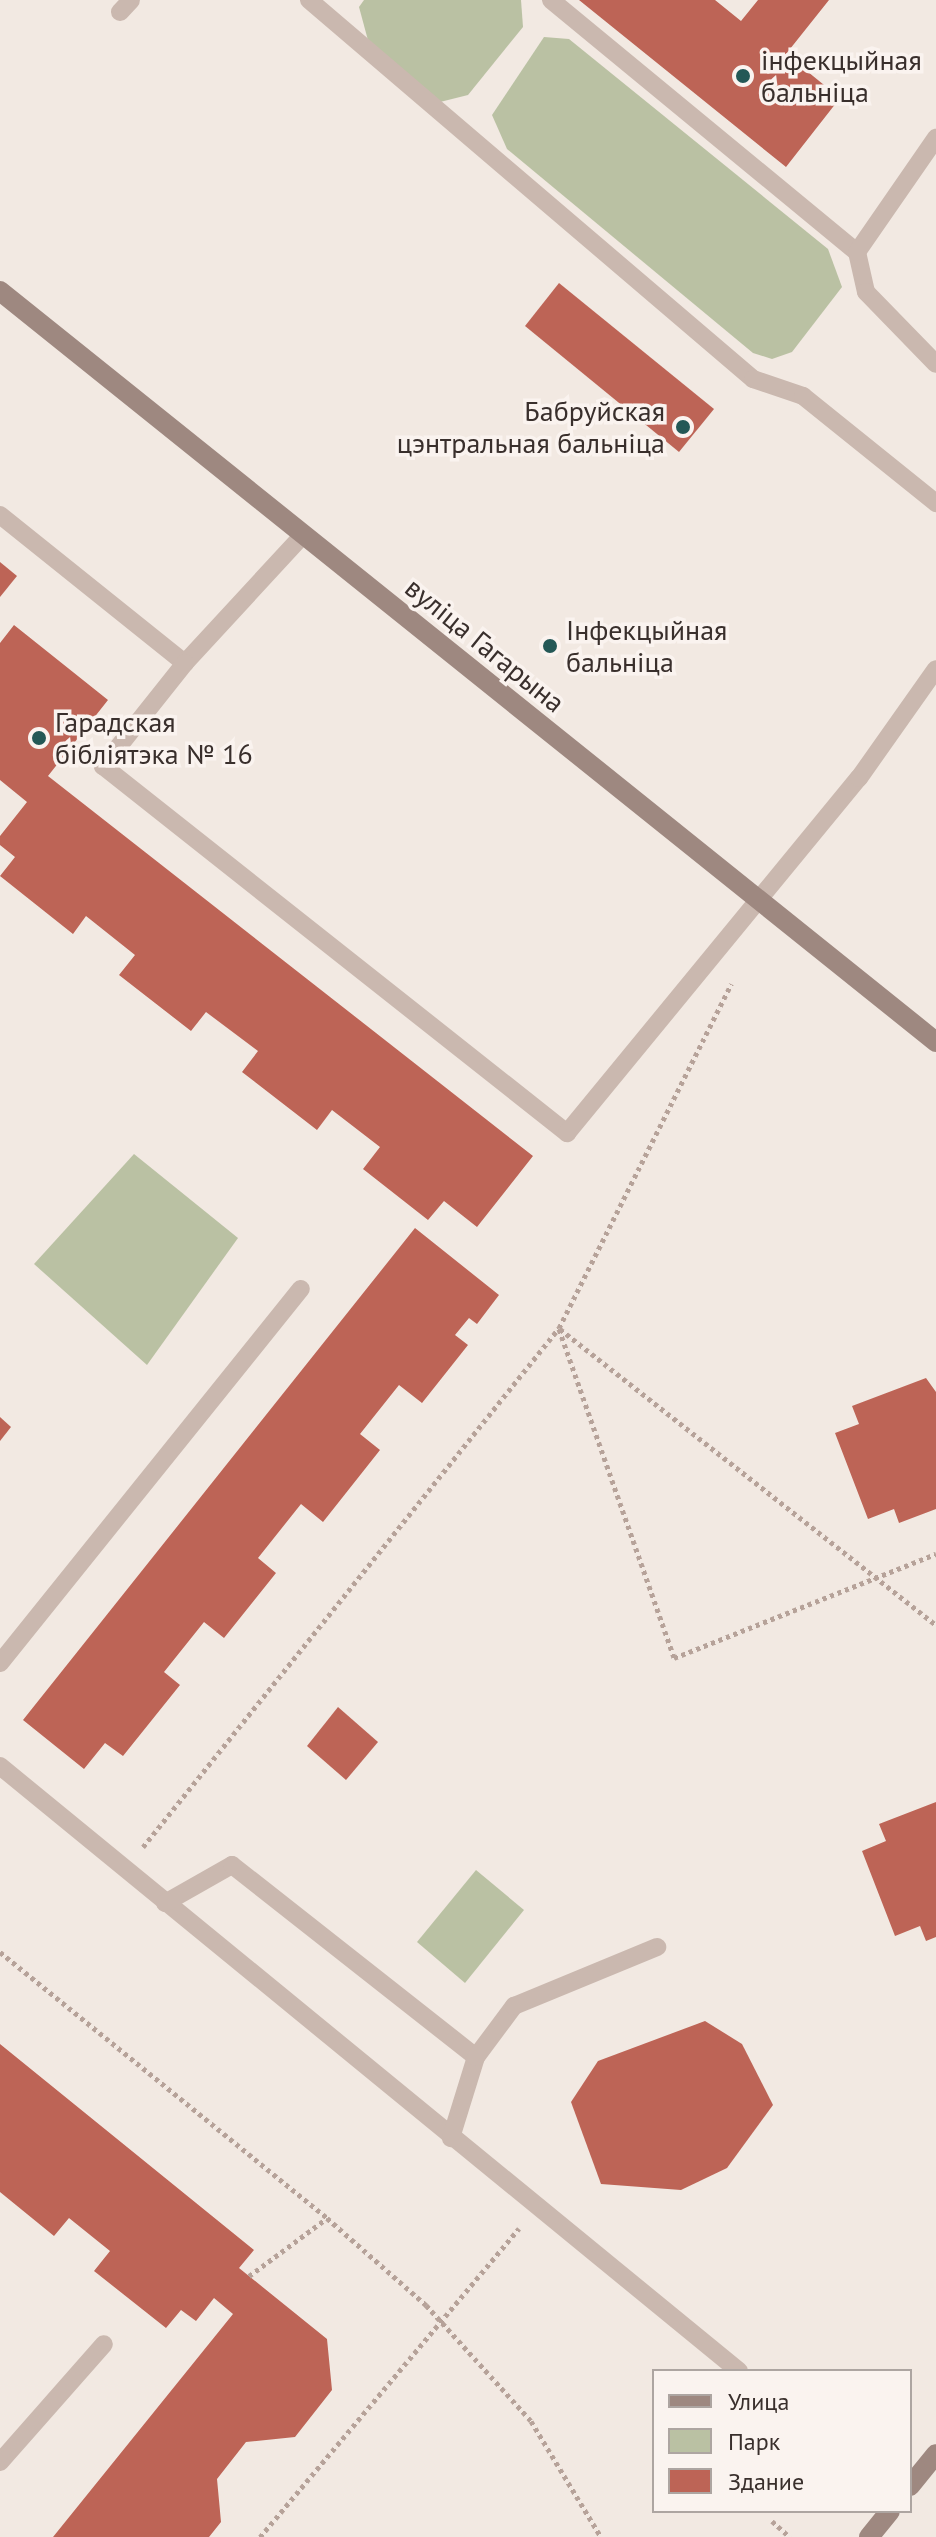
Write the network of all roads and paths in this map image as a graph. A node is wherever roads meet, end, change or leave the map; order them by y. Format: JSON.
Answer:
{"nodes":[{"id":1,"x":309,"y":0,"type":"edge"},
{"id":2,"x":551,"y":0,"type":"edge"},
{"id":3,"x":936,"y":138,"type":"edge"},
{"id":4,"x":857,"y":252,"type":"junction"},
{"id":5,"x":0,"y":291,"type":"edge"},
{"id":6,"x":936,"y":364,"type":"edge"},
{"id":7,"x":936,"y":503,"type":"edge"},
{"id":8,"x":0,"y":515,"type":"edge"},
{"id":9,"x":303,"y":535,"type":"junction"},
{"id":10,"x":185,"y":663,"type":"junction"},
{"id":11,"x":936,"y":669,"type":"edge"},
{"id":12,"x":757,"y":899,"type":"junction"},
{"id":13,"x":733,"y":981,"type":"dead end"},
{"id":14,"x":936,"y":1042,"type":"edge"},
{"id":15,"x":301,"y":1289,"type":"dead end"},
{"id":16,"x":559,"y":1328,"type":"junction"},
{"id":17,"x":936,"y":1554,"type":"edge"},
{"id":18,"x":872,"y":1576,"type":"junction"},
{"id":19,"x":936,"y":1625,"type":"edge"},
{"id":20,"x":0,"y":1663,"type":"edge"},
{"id":21,"x":0,"y":1766,"type":"edge"},
{"id":22,"x":125,"y":1870,"type":"junction"},
{"id":23,"x":165,"y":1903,"type":"junction"},
{"id":24,"x":657,"y":1947,"type":"dead end"},
{"id":25,"x":0,"y":1952,"type":"edge"},
{"id":26,"x":476,"y":2057,"type":"junction"},
{"id":27,"x":451,"y":2138,"type":"junction"},
{"id":28,"x":535,"y":2208,"type":"junction"},
{"id":29,"x":327,"y":2218,"type":"junction"},
{"id":30,"x":249,"y":2276,"type":"dead end"},
{"id":31,"x":442,"y":2323,"type":"junction"},
{"id":32,"x":104,"y":2344,"type":"dead end"},
{"id":33,"x":736,"y":2369,"type":"edge"},
{"id":34,"x":936,"y":2454,"type":"edge"},
{"id":35,"x":0,"y":2462,"type":"edge"},
{"id":36,"x":912,"y":2484,"type":"edge"},
{"id":37,"x":888,"y":2513,"type":"edge"},
{"id":38,"x":772,"y":2521,"type":"dead end"},
{"id":39,"x":260,"y":2537,"type":"edge"},
{"id":40,"x":601,"y":2537,"type":"edge"},
{"id":41,"x":790,"y":2537,"type":"edge"},
{"id":42,"x":869,"y":2537,"type":"edge"}],
"edges":[{"from":1,"to":7,"type":"lane"},
{"from":2,"to":4,"type":"lane"},
{"from":3,"to":4,"type":"lane"},
{"from":4,"to":6,"type":"lane"},
{"from":5,"to":9,"type":"main road","name":"вуліца Гагарына"},
{"from":8,"to":10,"type":"lane"},
{"from":9,"to":10,"type":"lane"},
{"from":9,"to":12,"type":"main road","name":"вуліца Гагарына"},
{"from":10,"to":12,"type":"lane"},
{"from":11,"to":12,"type":"lane"},
{"from":12,"to":14,"type":"main road","name":"вуліца Гагарына"},
{"from":13,"to":16,"type":"path"},
{"from":15,"to":20,"type":"lane"},
{"from":16,"to":18,"type":"path"},
{"from":16,"to":18,"type":"path"},
{"from":16,"to":22,"type":"path"},
{"from":17,"to":18,"type":"path"},
{"from":18,"to":19,"type":"path"},
{"from":21,"to":22,"type":"lane"},
{"from":22,"to":23,"type":"lane"},
{"from":23,"to":26,"type":"lane"},
{"from":23,"to":27,"type":"lane"},
{"from":24,"to":26,"type":"lane"},
{"from":25,"to":29,"type":"path"},
{"from":26,"to":27,"type":"lane"},
{"from":27,"to":28,"type":"lane"},
{"from":28,"to":31,"type":"path"},
{"from":28,"to":33,"type":"lane"},
{"from":29,"to":30,"type":"path"},
{"from":29,"to":31,"type":"path"},
{"from":31,"to":39,"type":"path"},
{"from":31,"to":40,"type":"path"},
{"from":32,"to":35,"type":"lane"},
{"from":34,"to":36,"type":"main road"},
{"from":37,"to":42,"type":"main road"},
{"from":38,"to":41,"type":"path"}]}
